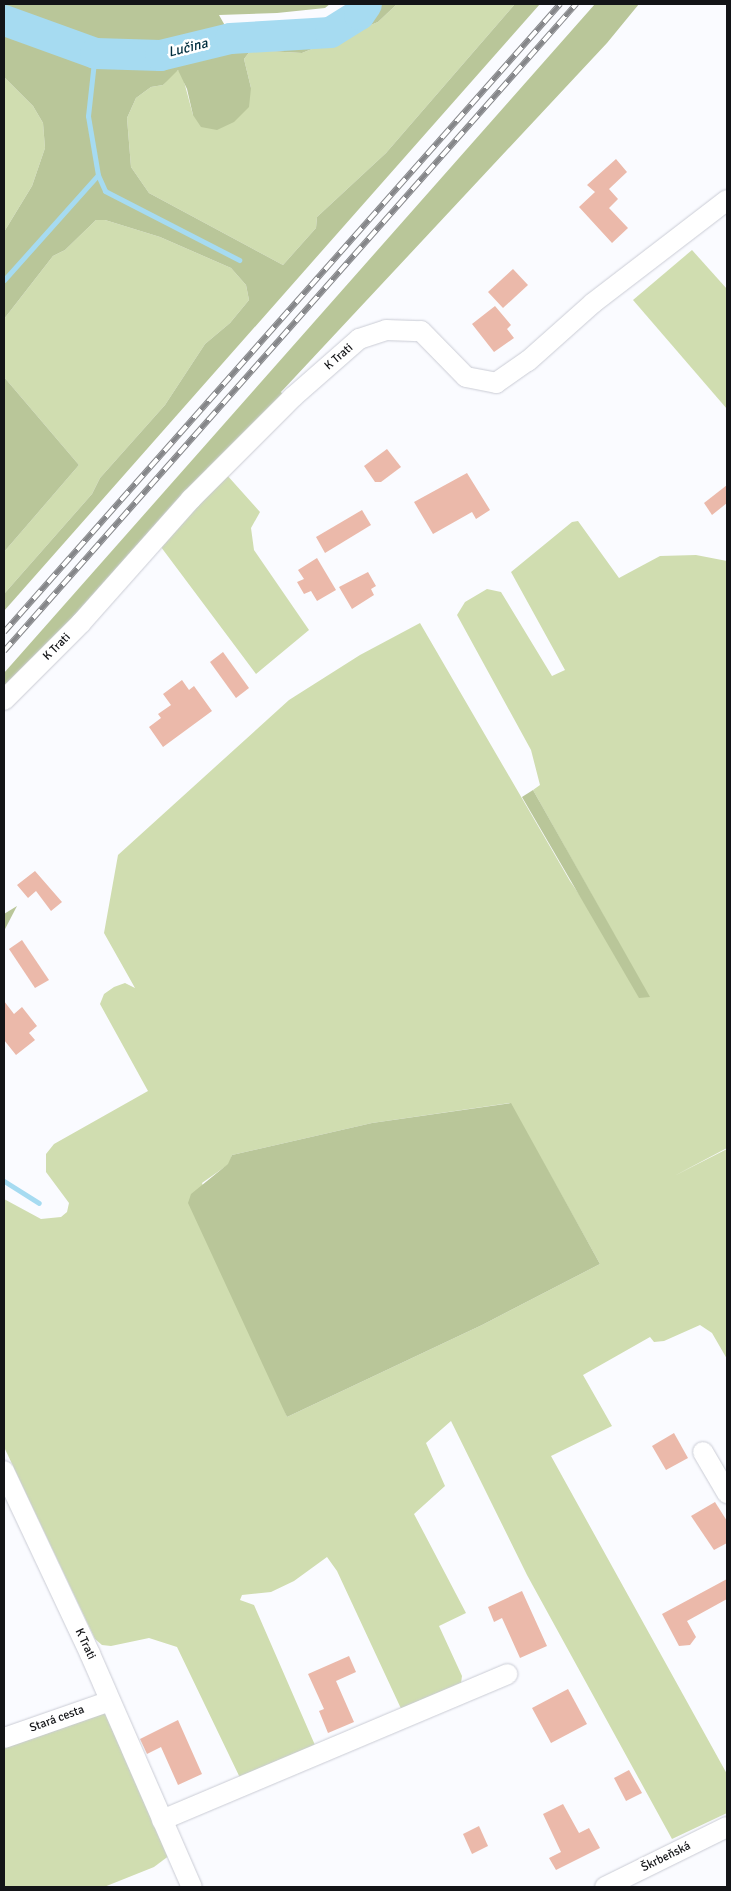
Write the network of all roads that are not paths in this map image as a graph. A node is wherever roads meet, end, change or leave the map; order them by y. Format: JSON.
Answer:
{"nodes":[{"id":1,"x":727,"y":200,"type":"edge"},
{"id":2,"x":4,"y":700,"type":"edge"},
{"id":3,"x":703,"y":1452,"type":"dead end"},
{"id":4,"x":4,"y":1471,"type":"edge"},
{"id":5,"x":727,"y":1493,"type":"edge"},
{"id":6,"x":506,"y":1674,"type":"dead end"},
{"id":7,"x":110,"y":1700,"type":"junction"},
{"id":8,"x":4,"y":1738,"type":"edge"},
{"id":9,"x":162,"y":1820,"type":"junction"},
{"id":10,"x":727,"y":1827,"type":"edge"},
{"id":11,"x":192,"y":1887,"type":"edge"},
{"id":12,"x":605,"y":1887,"type":"edge"}],
"edges":[{"from":1,"to":2,"type":"street","name":"K Trati"},
{"from":3,"to":5,"type":"street"},
{"from":4,"to":7,"type":"street","name":"K Trati"},
{"from":6,"to":9,"type":"street"},
{"from":7,"to":8,"type":"street","name":"Stará cesta"},
{"from":7,"to":9,"type":"street","name":"K Trati"},
{"from":9,"to":11,"type":"street","name":"K Trati"},
{"from":10,"to":12,"type":"street","name":"Škrbeňská"}]}
